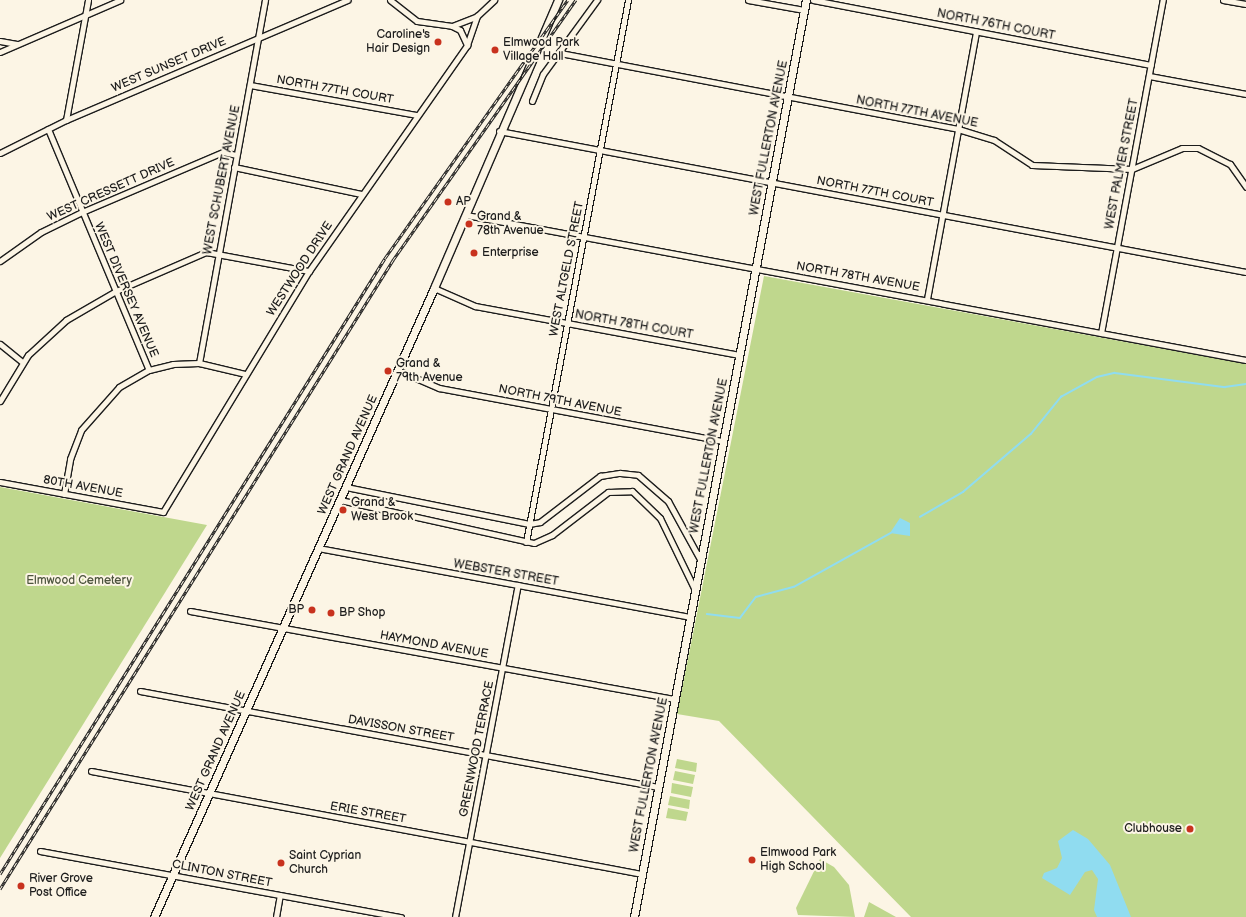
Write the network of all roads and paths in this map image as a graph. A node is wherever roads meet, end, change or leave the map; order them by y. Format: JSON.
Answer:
{"nodes":[{"id":1,"x":88,"y":0,"type":"edge"},
{"id":2,"x":120,"y":0,"type":"edge"},
{"id":3,"x":265,"y":0,"type":"edge"},
{"id":4,"x":347,"y":0,"type":"edge"},
{"id":5,"x":390,"y":0,"type":"edge"},
{"id":6,"x":494,"y":0,"type":"edge"},
{"id":7,"x":556,"y":0,"type":"edge"},
{"id":8,"x":596,"y":0,"type":"edge"},
{"id":9,"x":628,"y":0,"type":"edge"},
{"id":10,"x":748,"y":0,"type":"edge"},
{"id":11,"x":806,"y":0,"type":"edge"},
{"id":12,"x":813,"y":0,"type":"edge"},
{"id":13,"x":1163,"y":0,"type":"edge"},
{"id":14,"x":1223,"y":0,"type":"edge"},
{"id":15,"x":1246,"y":4,"type":"edge"},
{"id":16,"x":804,"y":10,"type":"junction"},
{"id":17,"x":85,"y":16,"type":"junction"},
{"id":18,"x":477,"y":16,"type":"junction"},
{"id":19,"x":452,"y":26,"type":"junction"},
{"id":20,"x":976,"y":31,"type":"junction"},
{"id":21,"x":258,"y":38,"type":"junction"},
{"id":22,"x":0,"y":41,"type":"edge"},
{"id":23,"x":16,"y":44,"type":"junction"},
{"id":24,"x":466,"y":45,"type":"junction"},
{"id":25,"x":0,"y":52,"type":"edge"},
{"id":26,"x":560,"y":54,"type":"junction"},
{"id":27,"x":616,"y":65,"type":"junction"},
{"id":28,"x":1151,"y":65,"type":"junction"},
{"id":29,"x":1149,"y":76,"type":"junction"},
{"id":30,"x":250,"y":84,"type":"junction"},
{"id":31,"x":1246,"y":94,"type":"edge"},
{"id":32,"x":788,"y":97,"type":"junction"},
{"id":33,"x":532,"y":101,"type":"dead end"},
{"id":34,"x":417,"y":115,"type":"junction"},
{"id":35,"x":66,"y":120,"type":"junction"},
{"id":36,"x":958,"y":128,"type":"junction"},
{"id":37,"x":48,"y":129,"type":"junction"},
{"id":38,"x":499,"y":131,"type":"junction"},
{"id":39,"x":600,"y":150,"type":"junction"},
{"id":40,"x":0,"y":153,"type":"edge"},
{"id":41,"x":236,"y":155,"type":"junction"},
{"id":42,"x":234,"y":167,"type":"junction"},
{"id":43,"x":1132,"y":169,"type":"junction"},
{"id":44,"x":772,"y":182,"type":"junction"},
{"id":45,"x":1246,"y":186,"type":"edge"},
{"id":46,"x":361,"y":194,"type":"junction"},
{"id":47,"x":82,"y":212,"type":"junction"},
{"id":48,"x":466,"y":215,"type":"junction"},
{"id":49,"x":943,"y":215,"type":"junction"},
{"id":50,"x":584,"y":237,"type":"junction"},
{"id":51,"x":1117,"y":247,"type":"junction"},
{"id":52,"x":218,"y":253,"type":"junction"},
{"id":53,"x":0,"y":261,"type":"edge"},
{"id":54,"x":755,"y":269,"type":"junction"},
{"id":55,"x":309,"y":271,"type":"junction"},
{"id":56,"x":1246,"y":272,"type":"edge"},
{"id":57,"x":434,"y":288,"type":"junction"},
{"id":58,"x":116,"y":292,"type":"junction"},
{"id":59,"x":927,"y":300,"type":"junction"},
{"id":60,"x":567,"y":323,"type":"junction"},
{"id":61,"x":1101,"y":333,"type":"junction"},
{"id":62,"x":0,"y":344,"type":"edge"},
{"id":63,"x":739,"y":355,"type":"junction"},
{"id":64,"x":1246,"y":360,"type":"edge"},
{"id":65,"x":22,"y":362,"type":"junction"},
{"id":66,"x":199,"y":363,"type":"junction"},
{"id":67,"x":149,"y":370,"type":"junction"},
{"id":68,"x":397,"y":370,"type":"junction"},
{"id":69,"x":245,"y":374,"type":"junction"},
{"id":70,"x":0,"y":401,"type":"edge"},
{"id":71,"x":551,"y":409,"type":"junction"},
{"id":72,"x":723,"y":441,"type":"junction"},
{"id":73,"x":0,"y":482,"type":"edge"},
{"id":74,"x":346,"y":487,"type":"junction"},
{"id":75,"x":64,"y":494,"type":"junction"},
{"id":76,"x":340,"y":500,"type":"junction"},
{"id":77,"x":163,"y":512,"type":"joint"},
{"id":78,"x":530,"y":524,"type":"junction"},
{"id":79,"x":526,"y":542,"type":"junction"},
{"id":80,"x":318,"y":548,"type":"junction"},
{"id":81,"x":700,"y":561,"type":"junction"},
{"id":82,"x":518,"y":585,"type":"junction"},
{"id":83,"x":695,"y":590,"type":"junction"},
{"id":84,"x":190,"y":611,"type":"dead end"},
{"id":85,"x":690,"y":617,"type":"junction"},
{"id":86,"x":283,"y":627,"type":"junction"},
{"id":87,"x":502,"y":667,"type":"junction"},
{"id":88,"x":140,"y":691,"type":"dead end"},
{"id":89,"x":675,"y":699,"type":"junction"},
{"id":90,"x":246,"y":710,"type":"junction"},
{"id":91,"x":486,"y":755,"type":"junction"},
{"id":92,"x":91,"y":771,"type":"dead end"},
{"id":93,"x":658,"y":788,"type":"junction"},
{"id":94,"x":209,"y":794,"type":"junction"},
{"id":95,"x":469,"y":842,"type":"junction"},
{"id":96,"x":40,"y":851,"type":"dead end"},
{"id":97,"x":642,"y":874,"type":"junction"},
{"id":98,"x":173,"y":875,"type":"junction"},
{"id":99,"x":280,"y":895,"type":"junction"},
{"id":100,"x":154,"y":917,"type":"edge"},
{"id":101,"x":276,"y":917,"type":"edge"},
{"id":102,"x":401,"y":917,"type":"edge"},
{"id":103,"x":455,"y":917,"type":"edge"},
{"id":104,"x":634,"y":917,"type":"edge"}],
"edges":[{"from":1,"to":17,"type":"street"},
{"from":2,"to":17,"type":"street"},
{"from":3,"to":21,"type":"street","name":"WEST SCHUBERT AVENUE"},
{"from":4,"to":21,"type":"street","name":"WEST SUNSET DRIVE"},
{"from":5,"to":19,"type":"street"},
{"from":6,"to":18,"type":"street"},
{"from":7,"to":38,"type":"main road","name":"WEST GRAND AVENUE"},
{"from":8,"to":26,"type":"street"},
{"from":9,"to":27,"type":"street","name":"WEST ALTGELD STREET"},
{"from":10,"to":16,"type":"street"},
{"from":11,"to":16,"type":"main road","name":"WEST FULLERTON AVENUE"},
{"from":12,"to":20,"type":"street","name":"NORTH 76TH COURT"},
{"from":13,"to":28,"type":"street","name":"WEST PALMER STREET"},
{"from":14,"to":15,"type":"street"},
{"from":16,"to":32,"type":"main road","name":"WEST FULLERTON AVENUE"},
{"from":17,"to":23,"type":"street"},
{"from":17,"to":35,"type":"street"},
{"from":18,"to":19,"type":"street"},
{"from":18,"to":24,"type":"street","name":"WESTWOOD DRIVE"},
{"from":19,"to":24,"type":"street"},
{"from":20,"to":28,"type":"street","name":"NORTH 76TH COURT"},
{"from":20,"to":36,"type":"street"},
{"from":21,"to":30,"type":"street","name":"WEST SCHUBERT AVENUE"},
{"from":21,"to":35,"type":"street","name":"WEST SUNSET DRIVE"},
{"from":22,"to":23,"type":"street"},
{"from":23,"to":25,"type":"street"},
{"from":24,"to":34,"type":"street","name":"WESTWOOD DRIVE"},
{"from":26,"to":27,"type":"street","name":"NORTH 77TH AVENUE"},
{"from":26,"to":33,"type":"street"},
{"from":27,"to":32,"type":"street","name":"NORTH 77TH AVENUE"},
{"from":27,"to":39,"type":"street","name":"WEST ALTGELD STREET"},
{"from":28,"to":29,"type":"street","name":"WEST PALMER STREET"},
{"from":29,"to":31,"type":"street"},
{"from":29,"to":43,"type":"street","name":"WEST PALMER STREET"},
{"from":30,"to":34,"type":"street","name":"NORTH 77TH COURT"},
{"from":30,"to":41,"type":"street","name":"WEST SCHUBERT AVENUE"},
{"from":32,"to":36,"type":"street","name":"NORTH 77TH AVENUE"},
{"from":32,"to":44,"type":"main road","name":"WEST FULLERTON AVENUE"},
{"from":34,"to":46,"type":"street","name":"WESTWOOD DRIVE"},
{"from":35,"to":37,"type":"street","name":"WEST SUNSET DRIVE"},
{"from":36,"to":43,"type":"street","name":"NORTH 77TH AVENUE"},
{"from":36,"to":49,"type":"street"},
{"from":37,"to":40,"type":"street","name":"WEST SUNSET DRIVE"},
{"from":37,"to":47,"type":"street","name":"WEST DIVERSEY AVENUE"},
{"from":38,"to":39,"type":"street","name":"NORTH 77TH COURT"},
{"from":38,"to":48,"type":"main road","name":"WEST GRAND AVENUE"},
{"from":39,"to":44,"type":"street","name":"NORTH 77TH COURT"},
{"from":39,"to":50,"type":"street","name":"WEST ALTGELD STREET"},
{"from":41,"to":42,"type":"street","name":"WEST SCHUBERT AVENUE"},
{"from":41,"to":47,"type":"street","name":"WEST CRESSETT DRIVE"},
{"from":42,"to":46,"type":"street"},
{"from":42,"to":52,"type":"street","name":"WEST SCHUBERT AVENUE"},
{"from":43,"to":45,"type":"street","name":"NORTH 77TH AVENUE"},
{"from":43,"to":51,"type":"street","name":"WEST PALMER STREET"},
{"from":44,"to":49,"type":"street","name":"NORTH 77TH COURT"},
{"from":44,"to":54,"type":"main road","name":"WEST FULLERTON AVENUE"},
{"from":46,"to":55,"type":"street","name":"WESTWOOD DRIVE"},
{"from":47,"to":53,"type":"street","name":"WEST CRESSETT DRIVE"},
{"from":47,"to":58,"type":"street","name":"WEST DIVERSEY AVENUE"},
{"from":48,"to":50,"type":"street","name":"NORTH 78TH AVENUE"},
{"from":48,"to":57,"type":"main road","name":"WEST GRAND AVENUE"},
{"from":49,"to":51,"type":"street","name":"NORTH 77TH COURT"},
{"from":49,"to":59,"type":"street"},
{"from":50,"to":54,"type":"street","name":"NORTH 78TH AVENUE"},
{"from":50,"to":60,"type":"street","name":"WEST ALTGELD STREET"},
{"from":51,"to":56,"type":"street","name":"NORTH 77TH COURT"},
{"from":51,"to":61,"type":"street","name":"WEST PALMER STREET"},
{"from":52,"to":55,"type":"street"},
{"from":52,"to":58,"type":"street"},
{"from":52,"to":66,"type":"street","name":"WEST SCHUBERT AVENUE"},
{"from":54,"to":59,"type":"street","name":"NORTH 78TH AVENUE"},
{"from":54,"to":63,"type":"main road","name":"WEST FULLERTON AVENUE"},
{"from":55,"to":69,"type":"street","name":"WESTWOOD DRIVE"},
{"from":57,"to":60,"type":"street","name":"NORTH 78TH COURT"},
{"from":57,"to":68,"type":"main road","name":"WEST GRAND AVENUE"},
{"from":58,"to":65,"type":"street"},
{"from":58,"to":67,"type":"street","name":"WEST DIVERSEY AVENUE"},
{"from":59,"to":61,"type":"street","name":"NORTH 78TH AVENUE"},
{"from":60,"to":63,"type":"street","name":"NORTH 78TH COURT"},
{"from":60,"to":71,"type":"street","name":"WEST ALTGELD STREET"},
{"from":61,"to":64,"type":"street","name":"NORTH 78TH AVENUE"},
{"from":62,"to":65,"type":"street"},
{"from":63,"to":72,"type":"main road","name":"WEST FULLERTON AVENUE"},
{"from":65,"to":70,"type":"street"},
{"from":66,"to":67,"type":"street"},
{"from":66,"to":69,"type":"street"},
{"from":67,"to":75,"type":"street"},
{"from":68,"to":71,"type":"street","name":"NORTH 79TH AVENUE"},
{"from":68,"to":74,"type":"main road","name":"WEST GRAND AVENUE"},
{"from":69,"to":77,"type":"street","name":"WESTWOOD DRIVE"},
{"from":71,"to":72,"type":"street","name":"NORTH 79TH AVENUE"},
{"from":71,"to":78,"type":"street","name":"WEST ALTGELD STREET"},
{"from":72,"to":81,"type":"main road","name":"WEST FULLERTON AVENUE"},
{"from":73,"to":75,"type":"street","name":"80TH AVENUE"},
{"from":74,"to":76,"type":"main road","name":"WEST GRAND AVENUE"},
{"from":74,"to":78,"type":"street"},
{"from":75,"to":77,"type":"street","name":"80TH AVENUE"},
{"from":76,"to":79,"type":"street"},
{"from":76,"to":80,"type":"main road","name":"WEST GRAND AVENUE"},
{"from":78,"to":79,"type":"street","name":"WEST ALTGELD STREET"},
{"from":78,"to":81,"type":"street"},
{"from":79,"to":83,"type":"street"},
{"from":80,"to":82,"type":"street","name":"WEBSTER STREET"},
{"from":80,"to":86,"type":"main road","name":"WEST GRAND AVENUE"},
{"from":81,"to":83,"type":"main road","name":"WEST FULLERTON AVENUE"},
{"from":82,"to":85,"type":"street","name":"WEBSTER STREET"},
{"from":82,"to":87,"type":"street","name":"GREENWOOD TERRACE"},
{"from":83,"to":85,"type":"main road","name":"WEST FULLERTON AVENUE"},
{"from":84,"to":86,"type":"street","name":"HAYMOND AVENUE"},
{"from":85,"to":89,"type":"main road","name":"WEST FULLERTON AVENUE"},
{"from":86,"to":87,"type":"street","name":"HAYMOND AVENUE"},
{"from":86,"to":90,"type":"main road","name":"WEST GRAND AVENUE"},
{"from":87,"to":89,"type":"street","name":"HAYMOND AVENUE"},
{"from":87,"to":91,"type":"street","name":"GREENWOOD TERRACE"},
{"from":88,"to":90,"type":"street","name":"DAVISSON STREET"},
{"from":89,"to":93,"type":"main road","name":"WEST FULLERTON AVENUE"},
{"from":90,"to":91,"type":"street","name":"DAVISSON STREET"},
{"from":90,"to":94,"type":"main road","name":"WEST GRAND AVENUE"},
{"from":91,"to":93,"type":"street","name":"DAVISSON STREET"},
{"from":91,"to":95,"type":"street","name":"GREENWOOD TERRACE"},
{"from":92,"to":94,"type":"street","name":"ERIE STREET"},
{"from":93,"to":97,"type":"main road","name":"WEST FULLERTON AVENUE"},
{"from":94,"to":95,"type":"street","name":"ERIE STREET"},
{"from":94,"to":98,"type":"main road","name":"WEST GRAND AVENUE"},
{"from":95,"to":97,"type":"street","name":"ERIE STREET"},
{"from":95,"to":103,"type":"street","name":"GREENWOOD TERRACE"},
{"from":96,"to":98,"type":"street","name":"CLINTON STREET"},
{"from":97,"to":104,"type":"main road","name":"WEST FULLERTON AVENUE"},
{"from":98,"to":99,"type":"street","name":"CLINTON STREET"},
{"from":98,"to":100,"type":"main road","name":"WEST GRAND AVENUE"},
{"from":99,"to":101,"type":"street"},
{"from":99,"to":102,"type":"street","name":"CLINTON STREET"}]}
